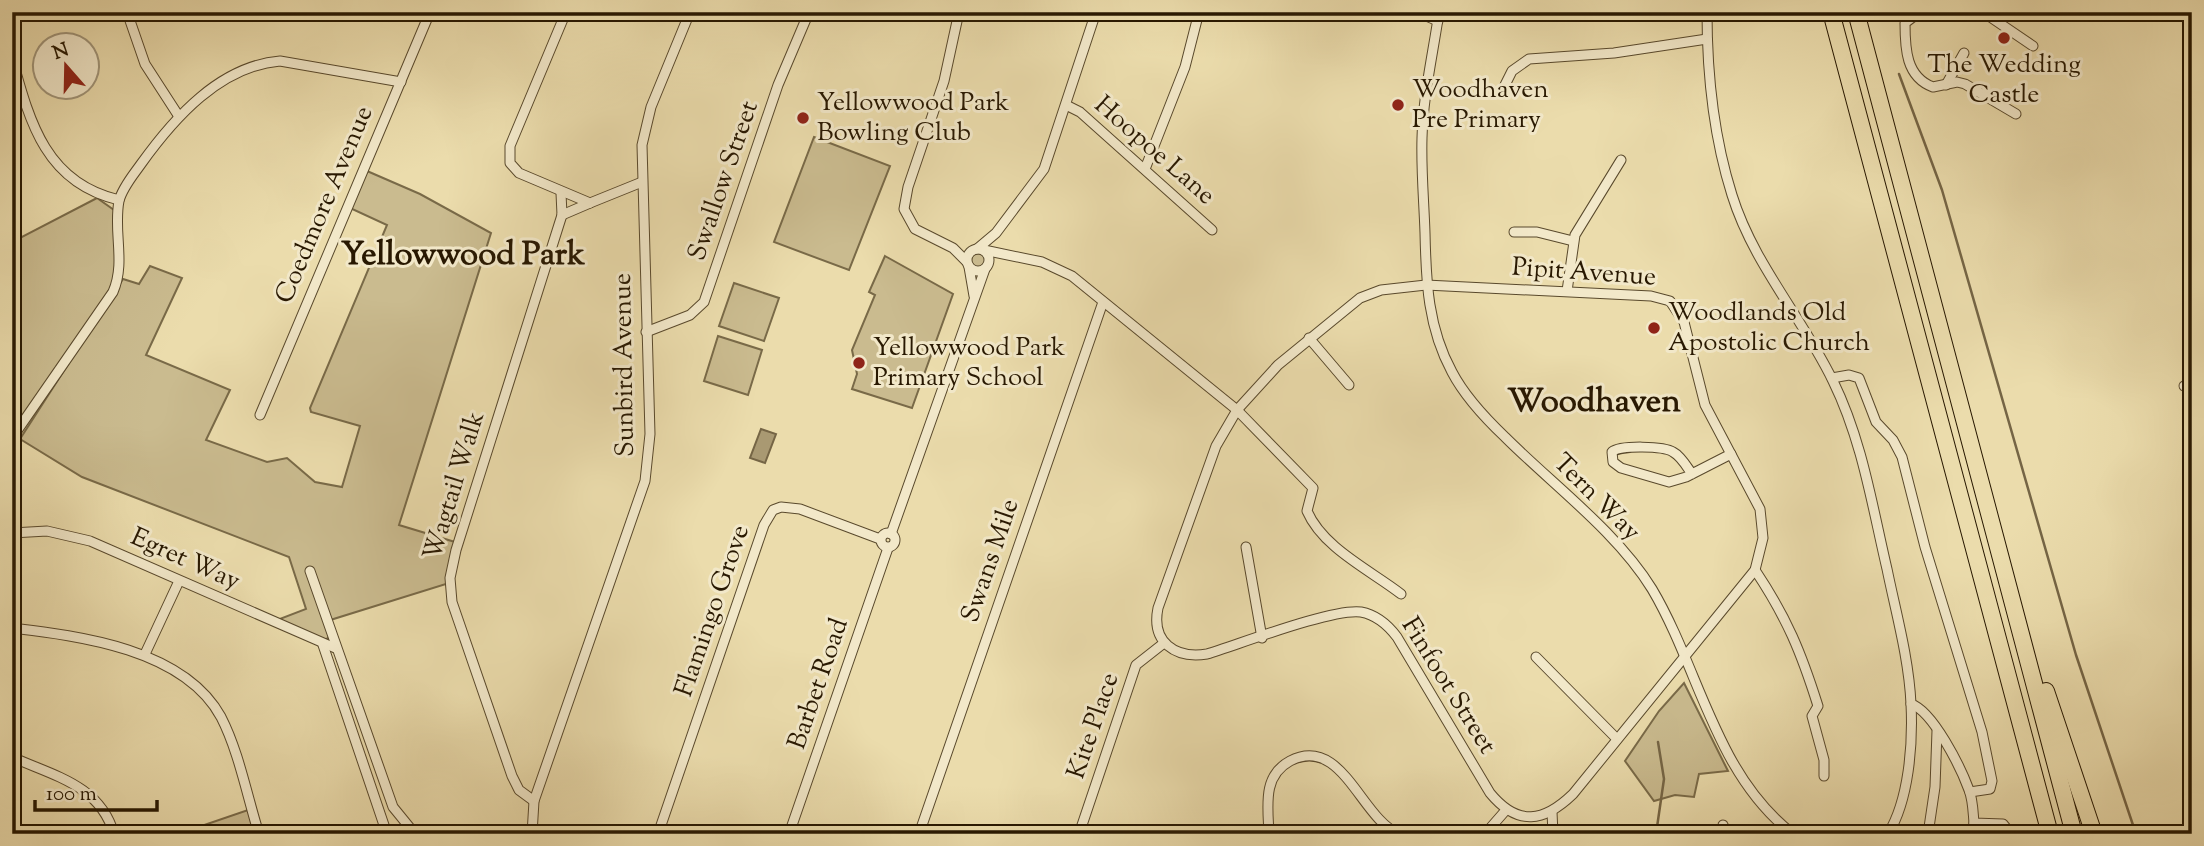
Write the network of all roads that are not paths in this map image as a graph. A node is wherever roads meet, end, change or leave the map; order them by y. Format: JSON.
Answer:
{"nodes":[{"id":1,"x":127,"y":12,"type":"edge"},
{"id":2,"x":430,"y":12,"type":"edge"},
{"id":3,"x":566,"y":12,"type":"edge"},
{"id":4,"x":690,"y":12,"type":"edge"},
{"id":5,"x":809,"y":12,"type":"edge"},
{"id":6,"x":959,"y":12,"type":"edge"},
{"id":7,"x":1096,"y":12,"type":"edge"},
{"id":8,"x":1199,"y":12,"type":"edge"},
{"id":9,"x":1418,"y":12,"type":"edge"},
{"id":10,"x":1707,"y":12,"type":"edge"},
{"id":11,"x":1831,"y":12,"type":"edge"},
{"id":12,"x":1856,"y":12,"type":"edge"},
{"id":13,"x":1934,"y":12,"type":"edge"},
{"id":14,"x":1983,"y":12,"type":"edge"},
{"id":15,"x":1438,"y":16,"type":"edge"},
{"id":16,"x":1707,"y":39,"type":"junction"},
{"id":17,"x":2033,"y":46,"type":"dead end"},
{"id":18,"x":1964,"y":53,"type":"dead end"},
{"id":19,"x":12,"y":58,"type":"edge"},
{"id":20,"x":401,"y":82,"type":"junction"},
{"id":21,"x":1505,"y":85,"type":"dead end"},
{"id":22,"x":1946,"y":85,"type":"junction"},
{"id":23,"x":1066,"y":105,"type":"junction"},
{"id":24,"x":2016,"y":114,"type":"dead end"},
{"id":25,"x":178,"y":115,"type":"junction"},
{"id":26,"x":1620,"y":160,"type":"dead end"},
{"id":27,"x":1145,"y":169,"type":"junction"},
{"id":28,"x":642,"y":182,"type":"junction"},
{"id":29,"x":561,"y":193,"type":"junction"},
{"id":30,"x":119,"y":200,"type":"junction"},
{"id":31,"x":590,"y":203,"type":"junction"},
{"id":32,"x":562,"y":215,"type":"junction"},
{"id":33,"x":1212,"y":230,"type":"dead end"},
{"id":34,"x":1514,"y":232,"type":"dead end"},
{"id":35,"x":1573,"y":242,"type":"junction"},
{"id":36,"x":953,"y":248,"type":"junction"},
{"id":37,"x":984,"y":253,"type":"junction"},
{"id":38,"x":968,"y":264,"type":"junction"},
{"id":39,"x":985,"y":269,"type":"junction"},
{"id":40,"x":1426,"y":285,"type":"junction"},
{"id":41,"x":1567,"y":291,"type":"junction"},
{"id":42,"x":974,"y":298,"type":"junction"},
{"id":43,"x":1103,"y":302,"type":"junction"},
{"id":44,"x":646,"y":332,"type":"junction"},
{"id":45,"x":1309,"y":338,"type":"junction"},
{"id":46,"x":1832,"y":378,"type":"junction"},
{"id":47,"x":1349,"y":385,"type":"dead end"},
{"id":48,"x":1237,"y":410,"type":"junction"},
{"id":49,"x":260,"y":415,"type":"dead end"},
{"id":50,"x":13,"y":437,"type":"edge"},
{"id":51,"x":1731,"y":454,"type":"junction"},
{"id":52,"x":1692,"y":474,"type":"junction"},
{"id":53,"x":1993,"y":532,"type":"junction"},
{"id":54,"x":12,"y":533,"type":"edge"},
{"id":55,"x":891,"y":534,"type":"junction"},
{"id":56,"x":880,"y":539,"type":"junction"},
{"id":57,"x":1246,"y":547,"type":"dead end"},
{"id":58,"x":888,"y":548,"type":"junction"},
{"id":59,"x":1755,"y":570,"type":"junction"},
{"id":60,"x":310,"y":571,"type":"dead end"},
{"id":61,"x":179,"y":581,"type":"junction"},
{"id":62,"x":1401,"y":594,"type":"dead end"},
{"id":63,"x":12,"y":628,"type":"edge"},
{"id":64,"x":1262,"y":638,"type":"junction"},
{"id":65,"x":1164,"y":643,"type":"junction"},
{"id":66,"x":323,"y":645,"type":"junction"},
{"id":67,"x":335,"y":648,"type":"junction"},
{"id":68,"x":145,"y":654,"type":"junction"},
{"id":69,"x":1536,"y":657,"type":"dead end"},
{"id":70,"x":1684,"y":659,"type":"junction"},
{"id":71,"x":1912,"y":704,"type":"junction"},
{"id":72,"x":1937,"y":729,"type":"junction"},
{"id":73,"x":1617,"y":739,"type":"junction"},
{"id":74,"x":12,"y":757,"type":"edge"},
{"id":75,"x":1824,"y":776,"type":"dead end"},
{"id":76,"x":1970,"y":792,"type":"junction"},
{"id":77,"x":534,"y":801,"type":"junction"},
{"id":78,"x":1506,"y":810,"type":"junction"},
{"id":79,"x":1552,"y":811,"type":"junction"},
{"id":80,"x":1974,"y":823,"type":"junction"},
{"id":81,"x":404,"y":829,"type":"edge"},
{"id":82,"x":114,"y":834,"type":"edge"},
{"id":83,"x":259,"y":834,"type":"edge"},
{"id":84,"x":387,"y":834,"type":"edge"},
{"id":85,"x":415,"y":834,"type":"edge"},
{"id":86,"x":532,"y":834,"type":"edge"},
{"id":87,"x":587,"y":834,"type":"edge"},
{"id":88,"x":606,"y":834,"type":"edge"},
{"id":89,"x":657,"y":834,"type":"edge"},
{"id":90,"x":789,"y":834,"type":"edge"},
{"id":91,"x":919,"y":834,"type":"edge"},
{"id":92,"x":1079,"y":834,"type":"edge"},
{"id":93,"x":1269,"y":834,"type":"edge"},
{"id":94,"x":1399,"y":834,"type":"edge"},
{"id":95,"x":1485,"y":834,"type":"edge"},
{"id":96,"x":1553,"y":834,"type":"edge"},
{"id":97,"x":1793,"y":834,"type":"edge"},
{"id":98,"x":1888,"y":834,"type":"edge"},
{"id":99,"x":1928,"y":834,"type":"edge"},
{"id":100,"x":1973,"y":834,"type":"edge"},
{"id":101,"x":2011,"y":834,"type":"edge"},
{"id":102,"x":2050,"y":834,"type":"edge"},
{"id":103,"x":2074,"y":834,"type":"edge"},
{"id":104,"x":2094,"y":834,"type":"edge"}],
"edges":[{"from":1,"to":25,"type":"street"},
{"from":2,"to":20,"type":"street","name":"Coedmore Avenue"},
{"from":3,"to":29,"type":"street"},
{"from":4,"to":28,"type":"street","name":"Sunbird Avenue"},
{"from":5,"to":44,"type":"street","name":"Swallow Street"},
{"from":6,"to":36,"type":"street"},
{"from":7,"to":23,"type":"street"},
{"from":8,"to":27,"type":"street"},
{"from":9,"to":15,"type":"street"},
{"from":10,"to":16,"type":"street"},
{"from":11,"to":102,"type":"highway"},
{"from":12,"to":53,"type":"highway"},
{"from":13,"to":22,"type":"street"},
{"from":14,"to":17,"type":"street"},
{"from":15,"to":40,"type":"street","name":"Tern Way"},
{"from":16,"to":21,"type":"street"},
{"from":16,"to":46,"type":"street"},
{"from":18,"to":22,"type":"street"},
{"from":19,"to":30,"type":"street"},
{"from":20,"to":25,"type":"street"},
{"from":20,"to":49,"type":"street","name":"Coedmore Avenue"},
{"from":22,"to":24,"type":"street"},
{"from":23,"to":27,"type":"street","name":"Hoopoe Lane"},
{"from":23,"to":37,"type":"street"},
{"from":25,"to":30,"type":"street"},
{"from":26,"to":35,"type":"street"},
{"from":27,"to":33,"type":"street","name":"Hoopoe Lane"},
{"from":28,"to":31,"type":"street"},
{"from":28,"to":44,"type":"street","name":"Sunbird Avenue"},
{"from":29,"to":31,"type":"street"},
{"from":29,"to":32,"type":"street","name":"Wagtail Walk"},
{"from":30,"to":50,"type":"street"},
{"from":31,"to":32,"type":"street"},
{"from":32,"to":77,"type":"street","name":"Wagtail Walk"},
{"from":34,"to":35,"type":"street"},
{"from":35,"to":41,"type":"street"},
{"from":36,"to":37,"type":"street"},
{"from":36,"to":38,"type":"street"},
{"from":37,"to":38,"type":"street"},
{"from":37,"to":39,"type":"street"},
{"from":37,"to":43,"type":"street"},
{"from":38,"to":39,"type":"street"},
{"from":38,"to":42,"type":"street"},
{"from":39,"to":42,"type":"street"},
{"from":40,"to":41,"type":"street","name":"Pipit Avenue"},
{"from":40,"to":45,"type":"street"},
{"from":40,"to":70,"type":"street","name":"Tern Way"},
{"from":41,"to":51,"type":"street","name":"Pipit Avenue"},
{"from":42,"to":55,"type":"street"},
{"from":43,"to":48,"type":"street"},
{"from":43,"to":91,"type":"street","name":"Swans Mile"},
{"from":44,"to":77,"type":"street","name":"Sunbird Avenue"},
{"from":45,"to":47,"type":"street"},
{"from":45,"to":48,"type":"street"},
{"from":46,"to":71,"type":"street"},
{"from":46,"to":76,"type":"street"},
{"from":48,"to":62,"type":"street"},
{"from":48,"to":65,"type":"street"},
{"from":51,"to":52,"type":"street"},
{"from":51,"to":59,"type":"street","name":"Pipit Avenue"},
{"from":52,"to":52,"type":"street"},
{"from":53,"to":103,"type":"highway"},
{"from":53,"to":104,"type":"highway"},
{"from":54,"to":61,"type":"street","name":"Egret Way"},
{"from":55,"to":56,"type":"street"},
{"from":55,"to":58,"type":"street"},
{"from":56,"to":58,"type":"street"},
{"from":56,"to":89,"type":"street","name":"Flamingo Grove"},
{"from":57,"to":64,"type":"street"},
{"from":58,"to":90,"type":"street","name":"Barbet Road"},
{"from":59,"to":70,"type":"street","name":"Pipit Avenue"},
{"from":59,"to":75,"type":"street"},
{"from":60,"to":67,"type":"street"},
{"from":61,"to":66,"type":"street","name":"Egret Way"},
{"from":61,"to":68,"type":"street"},
{"from":63,"to":68,"type":"street"},
{"from":64,"to":65,"type":"street","name":"Finfoot Street"},
{"from":64,"to":78,"type":"street","name":"Finfoot Street"},
{"from":65,"to":92,"type":"street","name":"Kite Place"},
{"from":66,"to":67,"type":"street","name":"Egret Way"},
{"from":66,"to":84,"type":"street"},
{"from":67,"to":81,"type":"street"},
{"from":68,"to":83,"type":"street"},
{"from":69,"to":73,"type":"street"},
{"from":70,"to":73,"type":"street"},
{"from":70,"to":97,"type":"street","name":"Tern Way"},
{"from":71,"to":72,"type":"street"},
{"from":71,"to":98,"type":"street"},
{"from":72,"to":76,"type":"street"},
{"from":72,"to":99,"type":"street"},
{"from":73,"to":79,"type":"street"},
{"from":74,"to":82,"type":"street"},
{"from":76,"to":80,"type":"street"},
{"from":77,"to":86,"type":"street","name":"Sunbird Avenue"},
{"from":78,"to":79,"type":"street"},
{"from":78,"to":95,"type":"street"},
{"from":79,"to":96,"type":"street"},
{"from":80,"to":100,"type":"street"},
{"from":80,"to":101,"type":"street"},
{"from":81,"to":85,"type":"street"},
{"from":87,"to":88,"type":"street"},
{"from":93,"to":94,"type":"street"}]}
